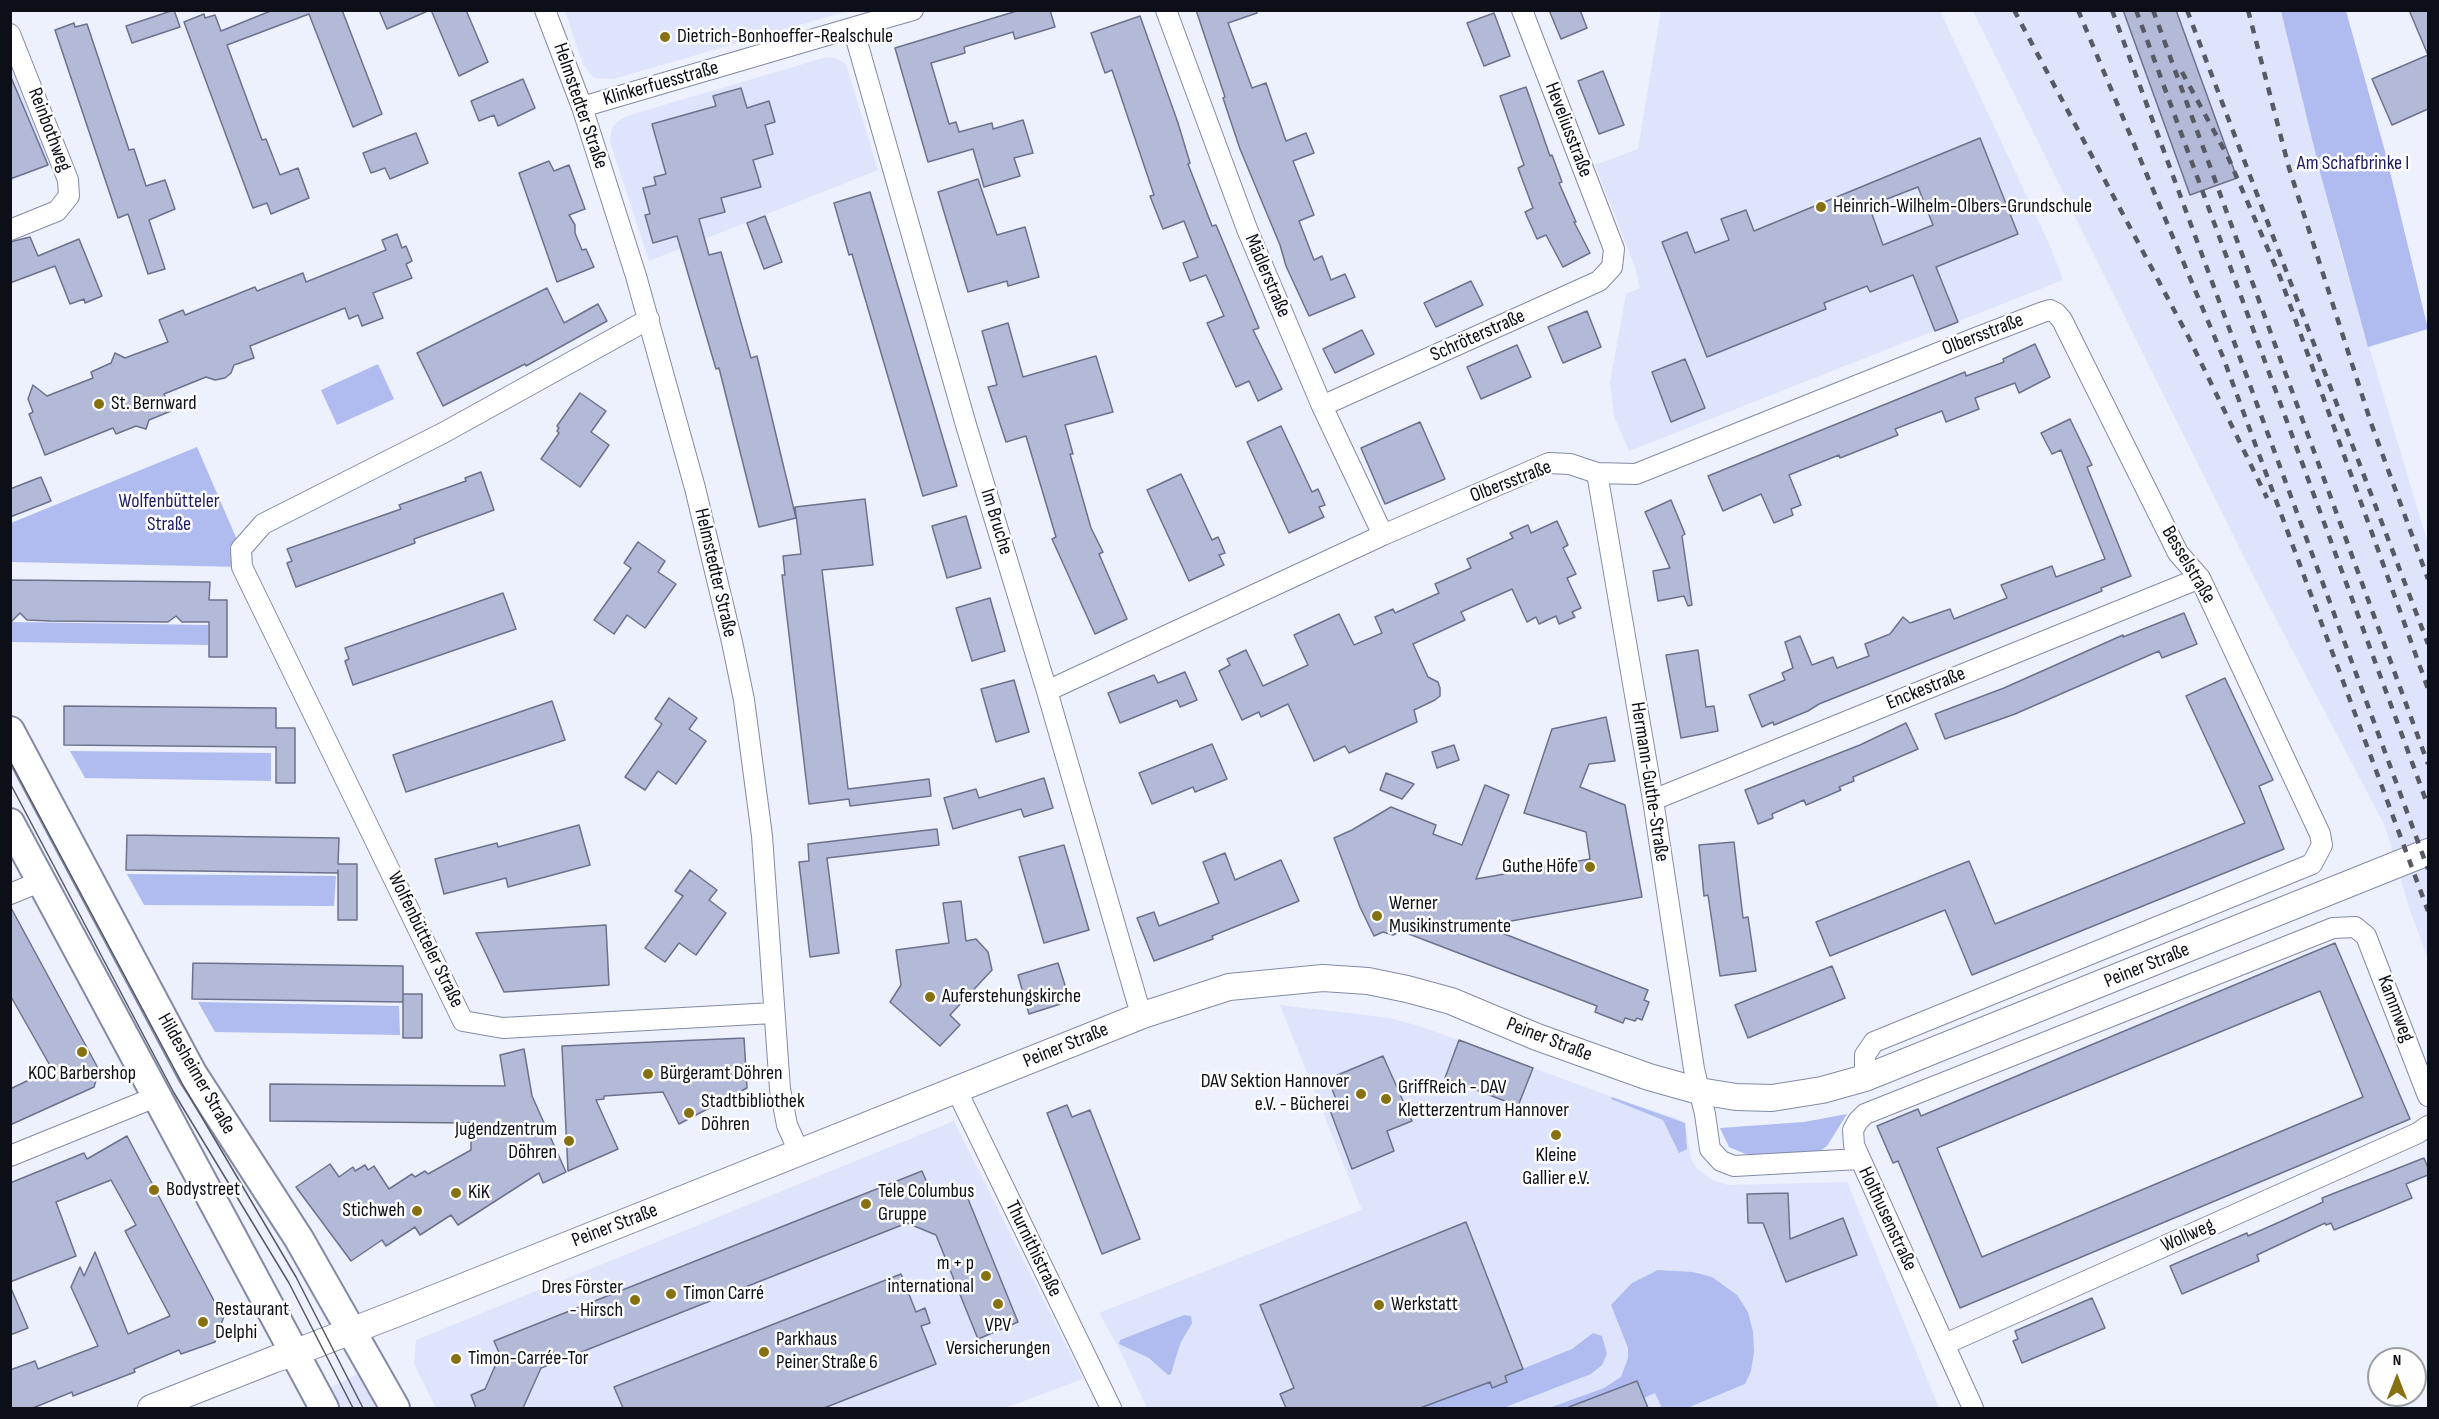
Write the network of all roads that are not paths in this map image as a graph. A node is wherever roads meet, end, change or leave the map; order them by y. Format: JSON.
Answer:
{"nodes":[{"id":1,"x":545,"y":10,"type":"edge"},
{"id":2,"x":913,"y":10,"type":"edge"},
{"id":3,"x":1166,"y":10,"type":"edge"},
{"id":4,"x":1522,"y":10,"type":"edge"},
{"id":5,"x":853,"y":28,"type":"junction"},
{"id":6,"x":10,"y":34,"type":"edge"},
{"id":7,"x":582,"y":107,"type":"junction"},
{"id":8,"x":10,"y":230,"type":"edge"},
{"id":9,"x":1614,"y":249,"type":"joint"},
{"id":10,"x":2056,"y":313,"type":"joint"},
{"id":11,"x":649,"y":319,"type":"junction"},
{"id":12,"x":1322,"y":406,"type":"junction"},
{"id":13,"x":1597,"y":473,"type":"junction"},
{"id":14,"x":1383,"y":535,"type":"junction"},
{"id":15,"x":2200,"y":578,"type":"junction"},
{"id":16,"x":1047,"y":690,"type":"junction"},
{"id":17,"x":10,"y":731,"type":"edge"},
{"id":18,"x":1653,"y":800,"type":"junction"},
{"id":19,"x":10,"y":823,"type":"edge"},
{"id":20,"x":2428,"y":852,"type":"edge"},
{"id":21,"x":2318,"y":854,"type":"joint"},
{"id":22,"x":42,"y":882,"type":"junction"},
{"id":23,"x":10,"y":894,"type":"edge"},
{"id":24,"x":2355,"y":927,"type":"joint"},
{"id":25,"x":773,"y":1013,"type":"junction"},
{"id":26,"x":1143,"y":1015,"type":"junction"},
{"id":27,"x":1865,"y":1078,"type":"junction"},
{"id":28,"x":956,"y":1089,"type":"junction"},
{"id":29,"x":1699,"y":1091,"type":"junction"},
{"id":30,"x":158,"y":1096,"type":"junction"},
{"id":31,"x":2428,"y":1096,"type":"edge"},
{"id":32,"x":2428,"y":1126,"type":"edge"},
{"id":33,"x":799,"y":1152,"type":"junction"},
{"id":34,"x":10,"y":1156,"type":"edge"},
{"id":35,"x":1859,"y":1159,"type":"junction"},
{"id":36,"x":352,"y":1330,"type":"junction"},
{"id":37,"x":1945,"y":1344,"type":"junction"},
{"id":38,"x":294,"y":1353,"type":"junction"},
{"id":39,"x":152,"y":1408,"type":"edge"},
{"id":40,"x":324,"y":1408,"type":"edge"},
{"id":41,"x":395,"y":1408,"type":"edge"},
{"id":42,"x":1111,"y":1408,"type":"edge"},
{"id":43,"x":1973,"y":1408,"type":"edge"}],
"edges":[{"from":1,"to":7,"type":"street","name":"Helmstedter Straße"},
{"from":2,"to":5,"type":"street","name":"Klinkerfuesstraße"},
{"from":3,"to":12,"type":"street","name":"Mädlerstraße"},
{"from":4,"to":9,"type":"street","name":"Heveliusstraße"},
{"from":5,"to":7,"type":"street","name":"Klinkerfuesstraße"},
{"from":5,"to":16,"type":"street","name":"Im Bruche"},
{"from":6,"to":8,"type":"street","name":"Reinbothweg"},
{"from":7,"to":11,"type":"street","name":"Helmstedter Straße"},
{"from":9,"to":12,"type":"street","name":"Schröterstraße"},
{"from":10,"to":13,"type":"street","name":"Olbersstraße"},
{"from":10,"to":15,"type":"street","name":"Besselstraße"},
{"from":11,"to":25,"type":"street","name":"Helmstedter Straße"},
{"from":11,"to":25,"type":"street","name":"Wolfenbütteler Straße"},
{"from":12,"to":14,"type":"street","name":"Mädlerstraße"},
{"from":13,"to":14,"type":"street","name":"Olbersstraße"},
{"from":13,"to":18,"type":"street","name":"Hermann-Guthe-Straße"},
{"from":14,"to":16,"type":"street","name":"Olbersstraße"},
{"from":15,"to":18,"type":"street","name":"Enckestraße"},
{"from":15,"to":21,"type":"street","name":"Besselstraße"},
{"from":16,"to":26,"type":"street","name":"Im Bruche"},
{"from":17,"to":36,"type":"main road","name":"Hildesheimer Straße"},
{"from":18,"to":29,"type":"street","name":"Hermann-Guthe-Straße"},
{"from":19,"to":22,"type":"main road"},
{"from":20,"to":27,"type":"street","name":"Peiner Straße"},
{"from":21,"to":27,"type":"street","name":"Peiner Straße"},
{"from":22,"to":23,"type":"street"},
{"from":22,"to":30,"type":"main road"},
{"from":24,"to":31,"type":"street","name":"Kammweg"},
{"from":24,"to":35,"type":"street","name":"Peiner Straße"},
{"from":25,"to":33,"type":"street","name":"Helmstedter Straße"},
{"from":26,"to":28,"type":"street","name":"Peiner Straße"},
{"from":26,"to":29,"type":"street","name":"Peiner Straße"},
{"from":27,"to":29,"type":"street","name":"Peiner Straße"},
{"from":28,"to":33,"type":"street","name":"Peiner Straße"},
{"from":28,"to":42,"type":"street","name":"Thurnithistraße"},
{"from":29,"to":35,"type":"street","name":"Holthusenstraße"},
{"from":30,"to":34,"type":"street"},
{"from":30,"to":38,"type":"main road"},
{"from":32,"to":37,"type":"street","name":"Wollweg"},
{"from":33,"to":36,"type":"street","name":"Peiner Straße"},
{"from":35,"to":37,"type":"street","name":"Holthusenstraße"},
{"from":36,"to":38,"type":"street","name":"Peiner Straße"},
{"from":36,"to":41,"type":"main road","name":"Hildesheimer Straße"},
{"from":37,"to":43,"type":"street","name":"Holthusenstraße"},
{"from":38,"to":39,"type":"street","name":"Peiner Straße"},
{"from":38,"to":40,"type":"main road"}]}
